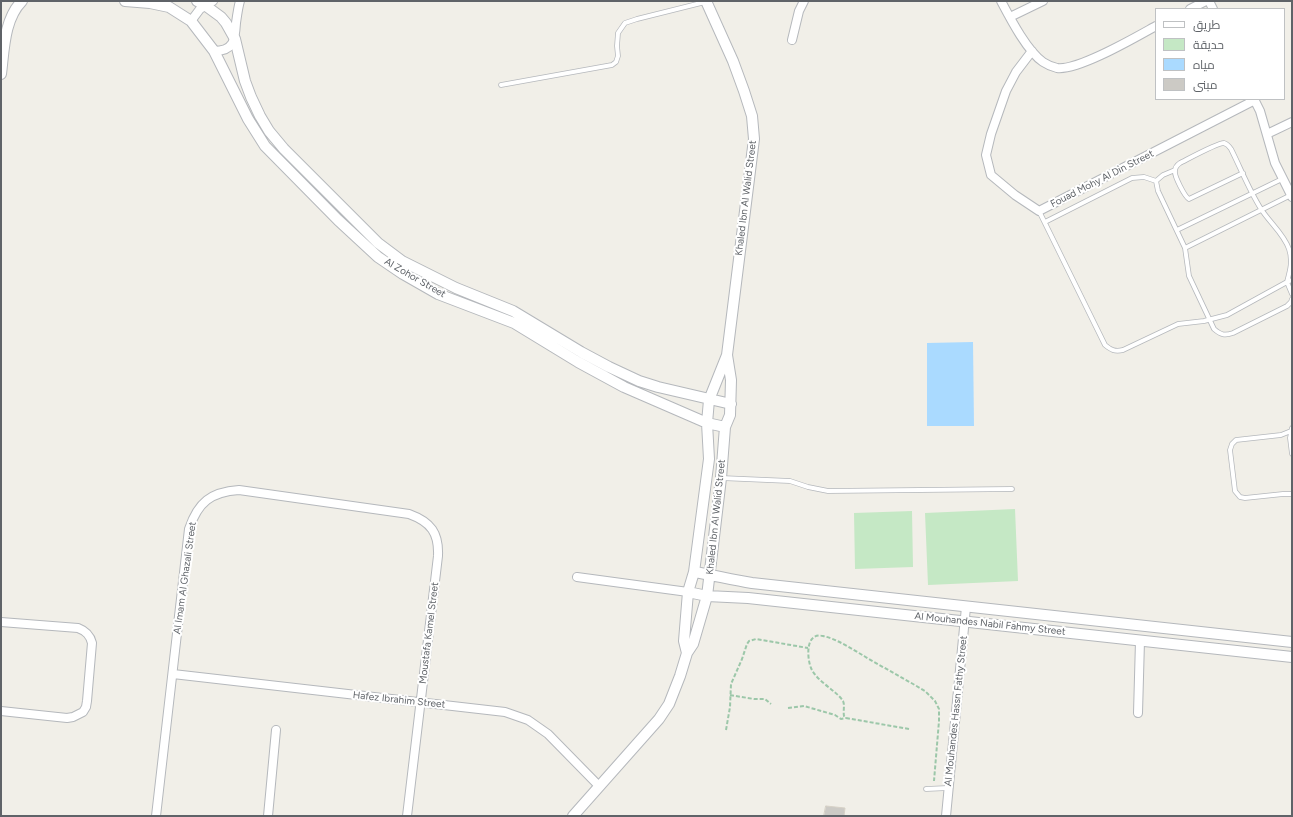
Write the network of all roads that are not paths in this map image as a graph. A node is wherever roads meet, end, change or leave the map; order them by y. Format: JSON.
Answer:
{"nodes":[{"id":1,"x":22,"y":1,"type":"edge"},
{"id":2,"x":125,"y":1,"type":"edge"},
{"id":3,"x":240,"y":1,"type":"edge"},
{"id":4,"x":706,"y":1,"type":"edge"},
{"id":5,"x":804,"y":1,"type":"edge"},
{"id":6,"x":1001,"y":1,"type":"edge"},
{"id":7,"x":1043,"y":1,"type":"edge"},
{"id":8,"x":1206,"y":1,"type":"edge"},
{"id":9,"x":206,"y":3,"type":"edge"},
{"id":10,"x":1192,"y":8,"type":"edge"},
{"id":11,"x":1010,"y":17,"type":"junction"},
{"id":12,"x":191,"y":21,"type":"junction"},
{"id":13,"x":1155,"y":27,"type":"edge"},
{"id":14,"x":235,"y":39,"type":"junction"},
{"id":15,"x":792,"y":40,"type":"dead end"},
{"id":16,"x":214,"y":51,"type":"junction"},
{"id":17,"x":1032,"y":51,"type":"junction"},
{"id":18,"x":1,"y":74,"type":"edge"},
{"id":19,"x":501,"y":85,"type":"dead end"},
{"id":20,"x":1255,"y":100,"type":"edge"},
{"id":21,"x":1292,"y":122,"type":"edge"},
{"id":22,"x":1267,"y":134,"type":"junction"},
{"id":23,"x":1175,"y":170,"type":"junction"},
{"id":24,"x":1243,"y":173,"type":"junction"},
{"id":25,"x":1282,"y":179,"type":"junction"},
{"id":26,"x":1156,"y":180,"type":"junction"},
{"id":27,"x":1252,"y":194,"type":"junction"},
{"id":28,"x":1292,"y":196,"type":"edge"},
{"id":29,"x":1261,"y":210,"type":"junction"},
{"id":30,"x":1039,"y":211,"type":"junction"},
{"id":31,"x":1045,"y":222,"type":"junction"},
{"id":32,"x":1177,"y":230,"type":"junction"},
{"id":33,"x":1186,"y":248,"type":"junction"},
{"id":34,"x":1292,"y":280,"type":"edge"},
{"id":35,"x":1287,"y":282,"type":"junction"},
{"id":36,"x":1292,"y":294,"type":"edge"},
{"id":37,"x":1292,"y":299,"type":"edge"},
{"id":38,"x":1210,"y":320,"type":"junction"},
{"id":39,"x":727,"y":355,"type":"junction"},
{"id":40,"x":709,"y":400,"type":"junction"},
{"id":41,"x":731,"y":404,"type":"junction"},
{"id":42,"x":707,"y":423,"type":"junction"},
{"id":43,"x":725,"y":427,"type":"junction"},
{"id":44,"x":1292,"y":429,"type":"edge"},
{"id":45,"x":1292,"y":454,"type":"edge"},
{"id":46,"x":721,"y":478,"type":"junction"},
{"id":47,"x":1012,"y":488,"type":"dead end"},
{"id":48,"x":1292,"y":494,"type":"edge"},
{"id":49,"x":429,"y":525,"type":"joint"},
{"id":50,"x":694,"y":572,"type":"junction"},
{"id":51,"x":709,"y":574,"type":"junction"},
{"id":52,"x":578,"y":577,"type":"dead end"},
{"id":53,"x":688,"y":592,"type":"junction"},
{"id":54,"x":707,"y":596,"type":"junction"},
{"id":55,"x":966,"y":607,"type":"junction"},
{"id":56,"x":1,"y":622,"type":"edge"},
{"id":57,"x":964,"y":622,"type":"junction"},
{"id":58,"x":1140,"y":641,"type":"junction"},
{"id":59,"x":1292,"y":642,"type":"edge"},
{"id":60,"x":686,"y":654,"type":"junction"},
{"id":61,"x":1292,"y":657,"type":"edge"},
{"id":62,"x":173,"y":674,"type":"junction"},
{"id":63,"x":421,"y":703,"type":"junction"},
{"id":64,"x":1,"y":711,"type":"edge"},
{"id":65,"x":1138,"y":713,"type":"dead end"},
{"id":66,"x":276,"y":730,"type":"dead end"},
{"id":67,"x":599,"y":786,"type":"junction"},
{"id":68,"x":948,"y":788,"type":"junction"},
{"id":69,"x":926,"y":789,"type":"dead end"},
{"id":70,"x":156,"y":816,"type":"edge"},
{"id":71,"x":268,"y":816,"type":"edge"},
{"id":72,"x":407,"y":816,"type":"edge"},
{"id":73,"x":573,"y":816,"type":"edge"},
{"id":74,"x":946,"y":816,"type":"edge"}],
"edges":[{"from":1,"to":18,"type":"street"},
{"from":2,"to":12,"type":"street","name":"Al Zohor Street"},
{"from":3,"to":14,"type":"street"},
{"from":4,"to":19,"type":"lane"},
{"from":4,"to":39,"type":"street","name":"Khaled Ibn Al Walid Street"},
{"from":5,"to":15,"type":"street"},
{"from":6,"to":11,"type":"street"},
{"from":7,"to":11,"type":"street"},
{"from":8,"to":10,"type":"street"},
{"from":9,"to":12,"type":"street"},
{"from":9,"to":14,"type":"street","name":"Al Zohor Street"},
{"from":11,"to":17,"type":"street"},
{"from":12,"to":16,"type":"street","name":"Al Zohor Street"},
{"from":13,"to":17,"type":"street"},
{"from":14,"to":16,"type":"street"},
{"from":14,"to":40,"type":"street","name":"Al Zohor Street"},
{"from":16,"to":42,"type":"street","name":"Al Zohor Street"},
{"from":17,"to":30,"type":"street","name":"Fouad Mohy Al Din Street"},
{"from":20,"to":22,"type":"street"},
{"from":20,"to":30,"type":"street","name":"Fouad Mohy Al Din Street"},
{"from":21,"to":22,"type":"street"},
{"from":22,"to":25,"type":"street"},
{"from":23,"to":24,"type":"lane"},
{"from":23,"to":24,"type":"lane"},
{"from":23,"to":26,"type":"lane"},
{"from":24,"to":27,"type":"lane"},
{"from":25,"to":27,"type":"lane"},
{"from":25,"to":28,"type":"street"},
{"from":26,"to":31,"type":"lane"},
{"from":26,"to":32,"type":"lane"},
{"from":27,"to":29,"type":"lane"},
{"from":27,"to":32,"type":"lane"},
{"from":28,"to":29,"type":"lane"},
{"from":29,"to":33,"type":"lane"},
{"from":29,"to":35,"type":"lane"},
{"from":30,"to":31,"type":"lane"},
{"from":31,"to":38,"type":"lane"},
{"from":32,"to":33,"type":"lane"},
{"from":33,"to":38,"type":"lane"},
{"from":34,"to":35,"type":"lane"},
{"from":35,"to":36,"type":"lane"},
{"from":35,"to":38,"type":"lane"},
{"from":37,"to":38,"type":"lane"},
{"from":39,"to":40,"type":"street","name":"Khaled Ibn Al Walid Street"},
{"from":39,"to":41,"type":"street","name":"Khaled Ibn Al Walid Street"},
{"from":40,"to":41,"type":"street","name":"Al Zohor Street"},
{"from":40,"to":42,"type":"street","name":"Khaled Ibn Al Walid Street"},
{"from":41,"to":43,"type":"street","name":"Khaled Ibn Al Walid Street"},
{"from":42,"to":43,"type":"street","name":"Al Zohor Street"},
{"from":42,"to":50,"type":"street","name":"Khaled Ibn Al Walid Street"},
{"from":43,"to":46,"type":"street","name":"Khaled Ibn Al Walid Street"},
{"from":44,"to":45,"type":"lane"},
{"from":44,"to":48,"type":"lane"},
{"from":46,"to":47,"type":"lane"},
{"from":46,"to":51,"type":"street","name":"Khaled Ibn Al Walid Street"},
{"from":49,"to":62,"type":"street","name":"Al Imam Al Ghazali Street"},
{"from":49,"to":63,"type":"street","name":"Moustafa Kamel Street"},
{"from":50,"to":51,"type":"street","name":"Al Mouhandes Nabil Fahmy Street"},
{"from":50,"to":53,"type":"street","name":"Khaled Ibn Al Walid Street"},
{"from":51,"to":54,"type":"street","name":"Khaled Ibn Al Walid Street"},
{"from":51,"to":55,"type":"street","name":"Al Mouhandes Nabil Fahmy Street"},
{"from":52,"to":53,"type":"street"},
{"from":53,"to":54,"type":"street","name":"Al Mouhandes Nabil Fahmy Street"},
{"from":53,"to":60,"type":"street","name":"Khaled Ibn Al Walid Street"},
{"from":54,"to":57,"type":"street","name":"Al Mouhandes Nabil Fahmy Street"},
{"from":54,"to":60,"type":"street","name":"Khaled Ibn Al Walid Street"},
{"from":55,"to":57,"type":"street","name":"Al Mouhandes Hassn Fathy Street"},
{"from":55,"to":59,"type":"street","name":"Al Mouhandes Nabil Fahmy Street"},
{"from":56,"to":64,"type":"street"},
{"from":57,"to":58,"type":"street","name":"Al Mouhandes Nabil Fahmy Street"},
{"from":57,"to":68,"type":"street","name":"Al Mouhandes Hassn Fathy Street"},
{"from":58,"to":61,"type":"street","name":"Al Mouhandes Nabil Fahmy Street"},
{"from":58,"to":65,"type":"street"},
{"from":60,"to":67,"type":"street","name":"Khaled Ibn Al Walid Street"},
{"from":62,"to":63,"type":"street","name":"Hafez Ibrahim Street"},
{"from":62,"to":70,"type":"street","name":"Al Imam Al Ghazali Street"},
{"from":63,"to":67,"type":"street","name":"Hafez Ibrahim Street"},
{"from":63,"to":72,"type":"street","name":"Moustafa Kamel Street"},
{"from":66,"to":71,"type":"street"},
{"from":67,"to":73,"type":"street","name":"Khaled Ibn Al Walid Street"},
{"from":68,"to":69,"type":"lane"},
{"from":68,"to":74,"type":"street","name":"Al Mouhandes Hassn Fathy Street"}]}
